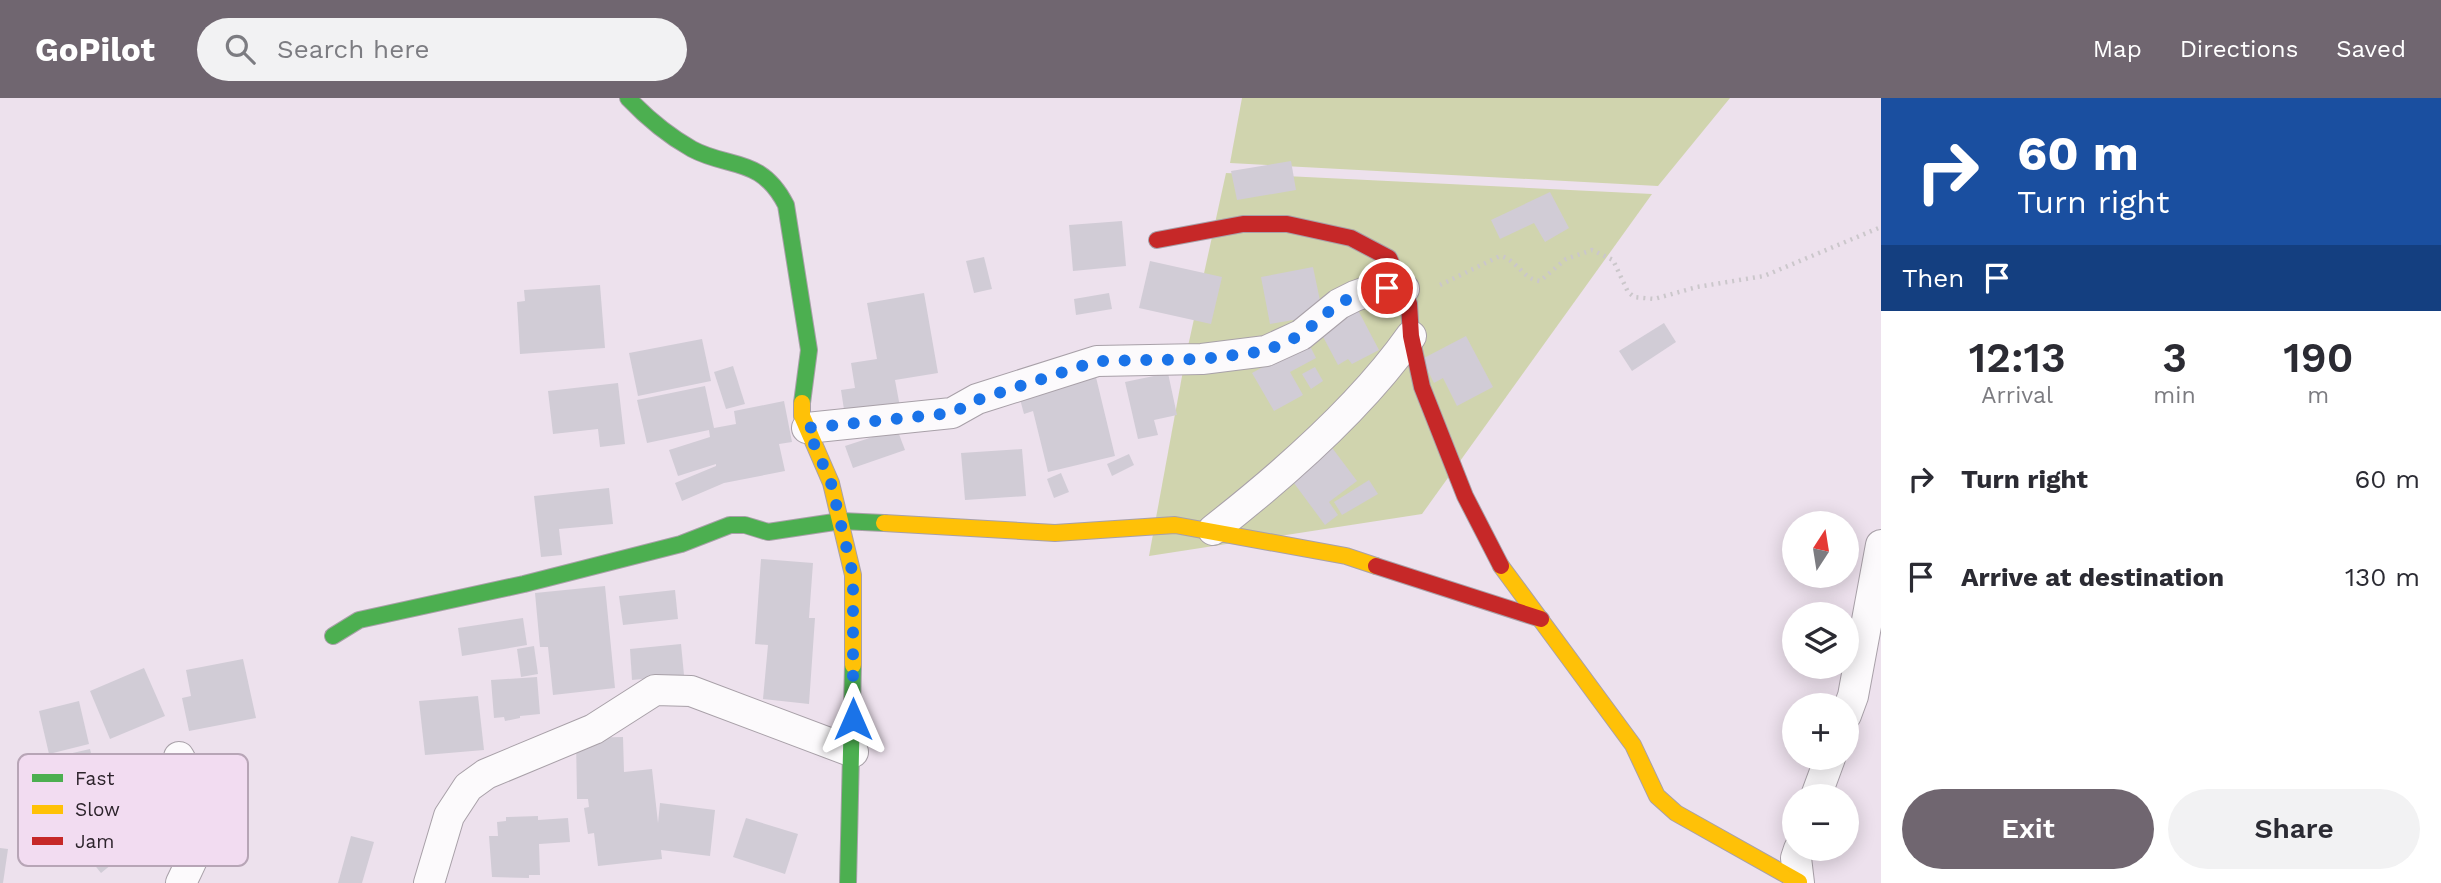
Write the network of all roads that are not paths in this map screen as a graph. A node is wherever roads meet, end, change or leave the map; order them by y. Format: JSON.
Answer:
{"nodes":[{"id":1,"x":628,"y":98,"type":"edge"},
{"id":2,"x":1157,"y":240,"type":"dead end"},
{"id":3,"x":1407,"y":297,"type":"junction"},
{"id":4,"x":1411,"y":336,"type":"junction"},
{"id":5,"x":807,"y":428,"type":"junction"},
{"id":6,"x":841,"y":521,"type":"junction"},
{"id":7,"x":1213,"y":530,"type":"junction"},
{"id":8,"x":1881,"y":545,"type":"edge"},
{"id":9,"x":1541,"y":620,"type":"junction"},
{"id":10,"x":333,"y":636,"type":"dead end"},
{"id":11,"x":1854,"y":693,"type":"edge"},
{"id":12,"x":853,"y":752,"type":"junction"},
{"id":13,"x":1796,"y":861,"type":"edge"},
{"id":14,"x":189,"y":866,"type":"edge"},
{"id":15,"x":181,"y":883,"type":"edge"},
{"id":16,"x":429,"y":883,"type":"edge"},
{"id":17,"x":848,"y":883,"type":"edge"},
{"id":18,"x":1799,"y":883,"type":"edge"}],
"edges":[{"from":1,"to":5,"type":"street"},
{"from":2,"to":3,"type":"street"},
{"from":3,"to":4,"type":"street"},
{"from":3,"to":5,"type":"street"},
{"from":4,"to":7,"type":"street"},
{"from":4,"to":9,"type":"street"},
{"from":5,"to":6,"type":"street"},
{"from":6,"to":7,"type":"street"},
{"from":6,"to":10,"type":"street"},
{"from":6,"to":12,"type":"street"},
{"from":7,"to":9,"type":"street"},
{"from":8,"to":11,"type":"street"},
{"from":9,"to":18,"type":"street"},
{"from":12,"to":16,"type":"street"},
{"from":12,"to":17,"type":"street"},
{"from":13,"to":18,"type":"street"},
{"from":14,"to":15,"type":"street"}]}
